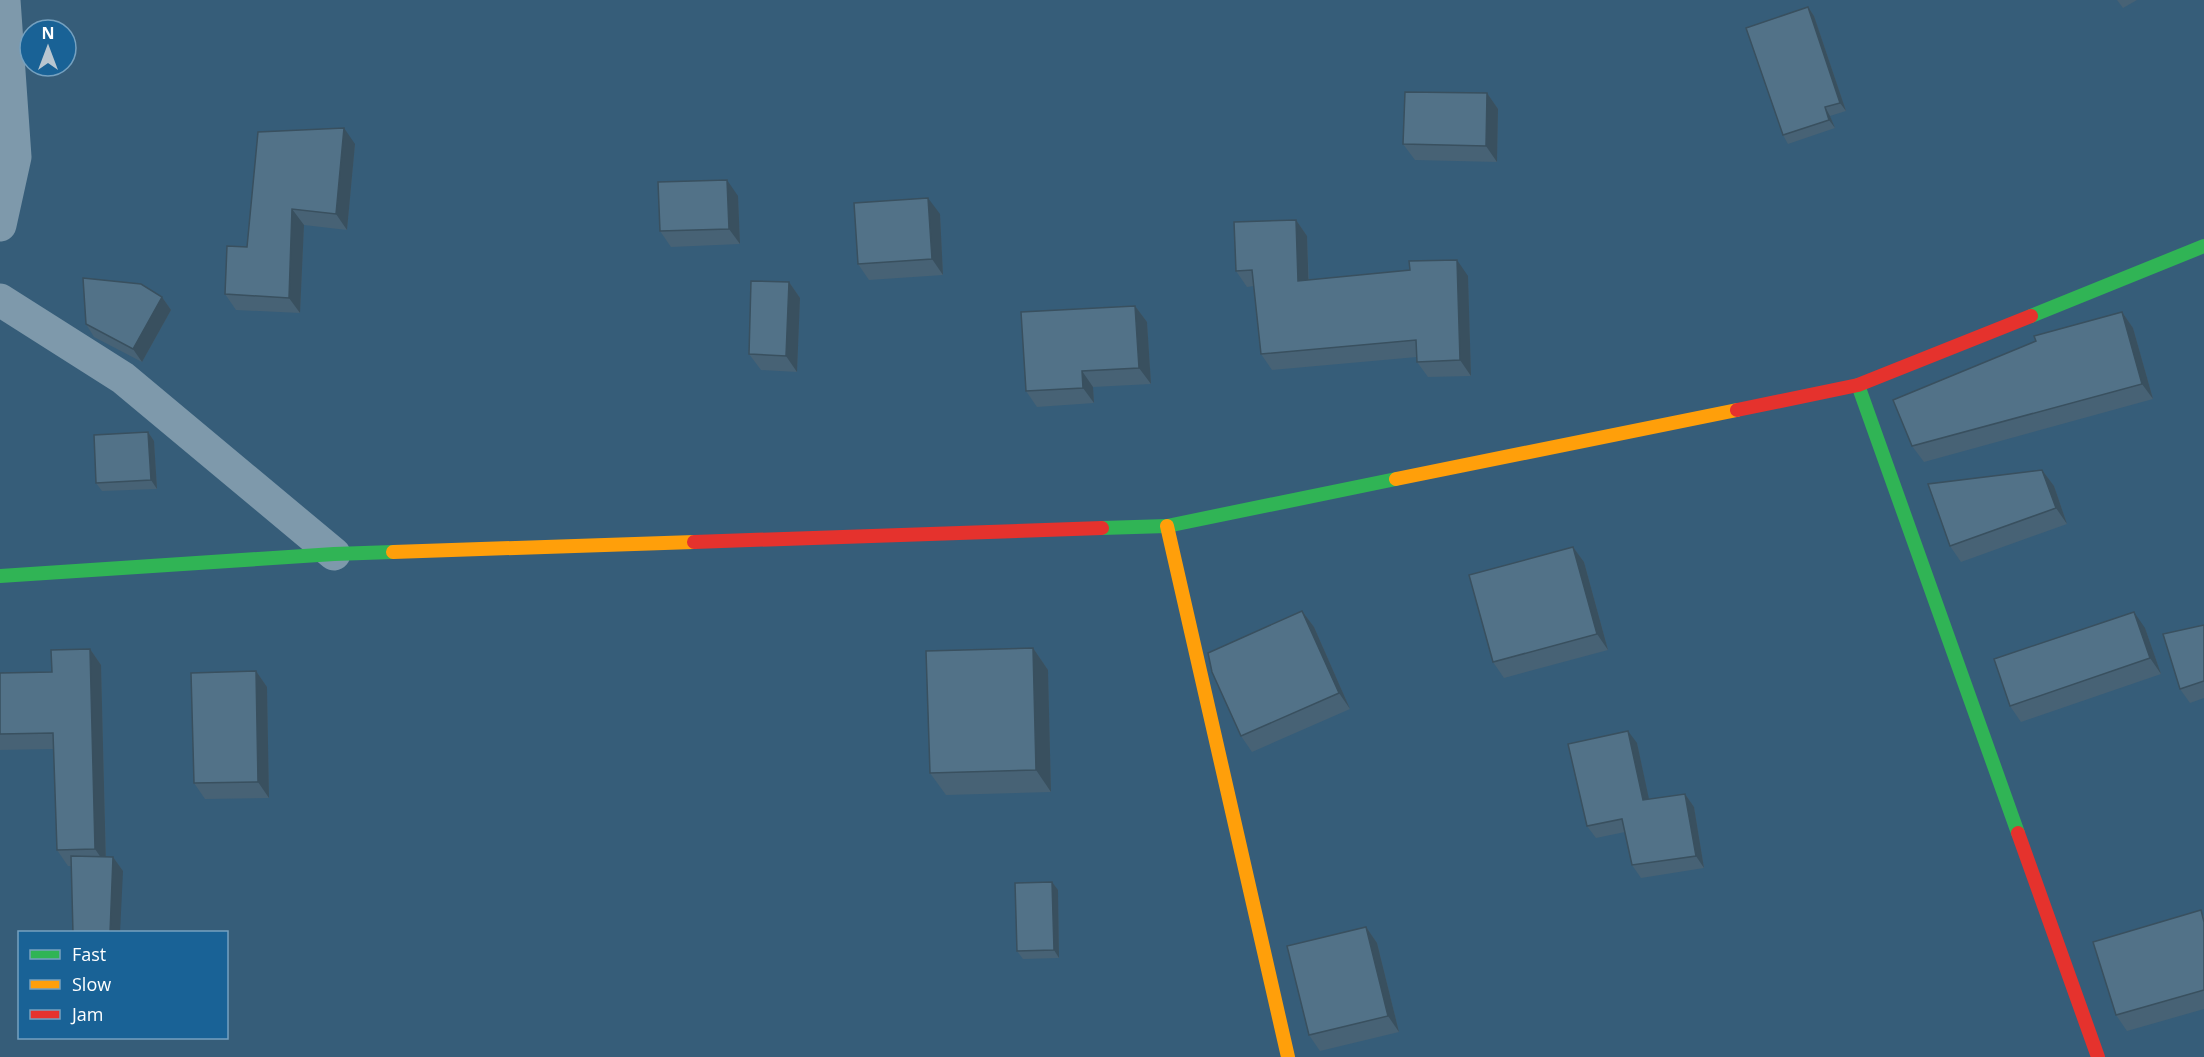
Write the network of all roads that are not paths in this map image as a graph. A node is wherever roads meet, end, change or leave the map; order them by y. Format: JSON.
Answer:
{"nodes":[{"id":1,"x":4,"y":0,"type":"edge"},
{"id":2,"x":0,"y":225,"type":"edge"},
{"id":3,"x":2204,"y":246,"type":"edge"},
{"id":4,"x":0,"y":300,"type":"edge"},
{"id":5,"x":1858,"y":385,"type":"junction"},
{"id":6,"x":1167,"y":526,"type":"junction"},
{"id":7,"x":334,"y":554,"type":"junction"},
{"id":8,"x":0,"y":576,"type":"edge"},
{"id":9,"x":1288,"y":1057,"type":"edge"},
{"id":10,"x":2098,"y":1057,"type":"edge"}],
"edges":[{"from":1,"to":2,"type":"street"},
{"from":3,"to":5,"type":"main road"},
{"from":4,"to":7,"type":"street"},
{"from":5,"to":6,"type":"main road"},
{"from":5,"to":10,"type":"main road"},
{"from":6,"to":7,"type":"main road"},
{"from":6,"to":9,"type":"main road"},
{"from":7,"to":8,"type":"main road"}]}
